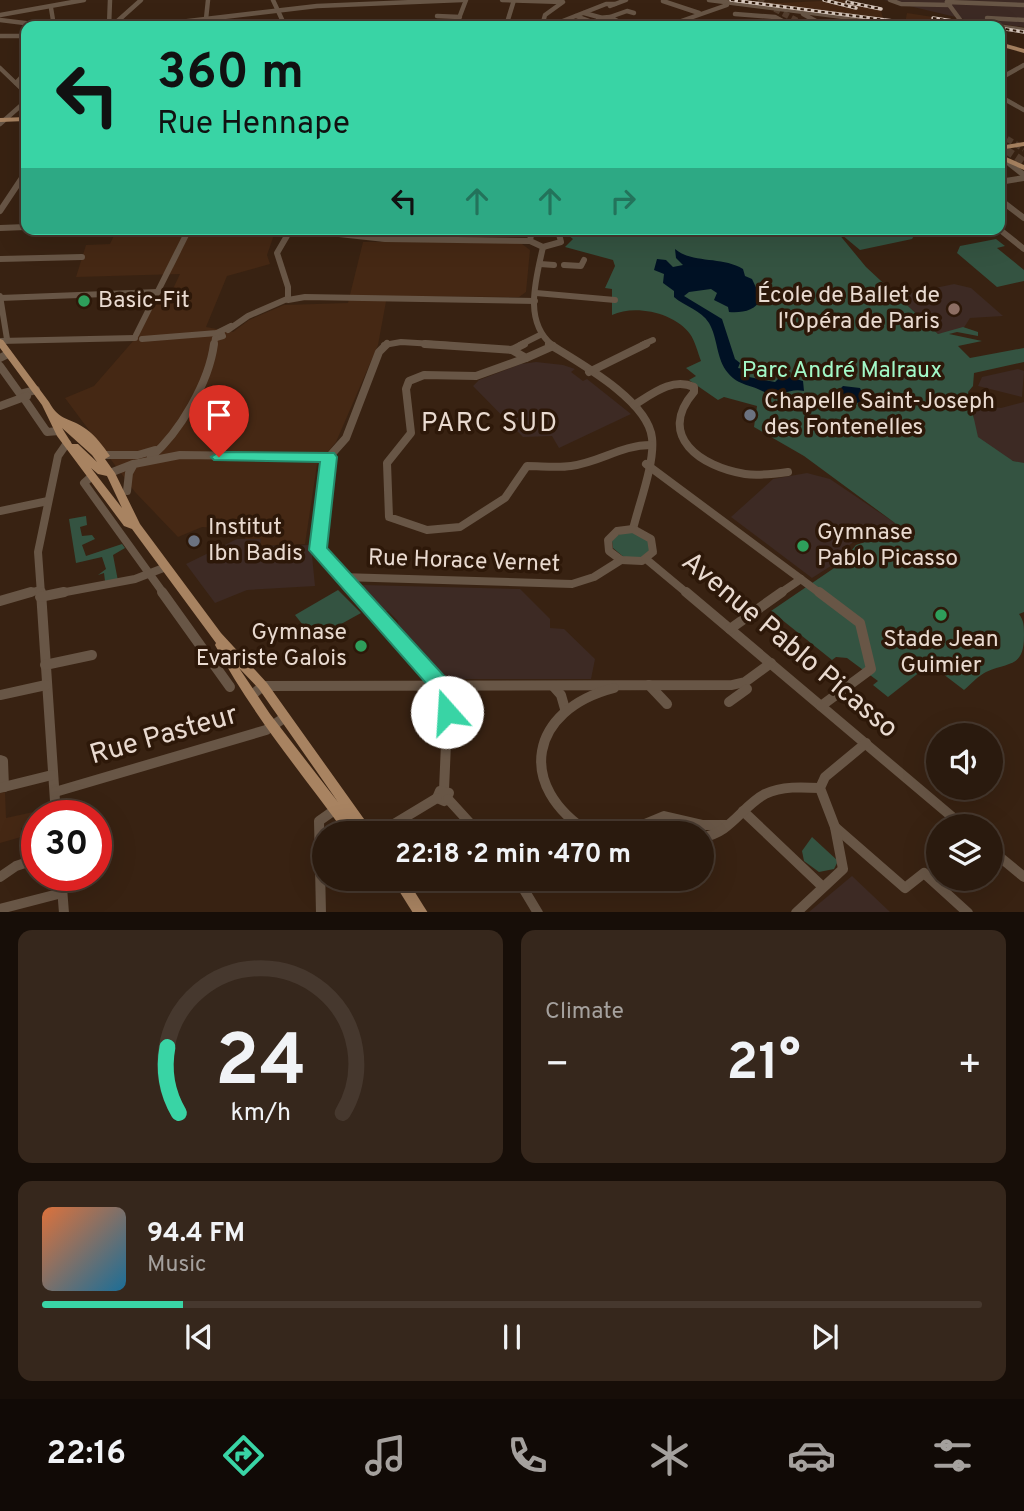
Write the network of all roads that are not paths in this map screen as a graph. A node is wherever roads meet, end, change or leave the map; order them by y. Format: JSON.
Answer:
{"nodes":[{"id":1,"x":84,"y":0,"type":"edge"},
{"id":2,"x":110,"y":0,"type":"edge"},
{"id":3,"x":141,"y":0,"type":"edge"},
{"id":4,"x":208,"y":0,"type":"edge"},
{"id":5,"x":273,"y":0,"type":"edge"},
{"id":6,"x":434,"y":0,"type":"edge"},
{"id":7,"x":464,"y":0,"type":"edge"},
{"id":8,"x":502,"y":0,"type":"edge"},
{"id":9,"x":514,"y":0,"type":"edge"},
{"id":10,"x":532,"y":0,"type":"edge"},
{"id":11,"x":655,"y":0,"type":"edge"},
{"id":12,"x":710,"y":0,"type":"edge"},
{"id":13,"x":890,"y":0,"type":"edge"},
{"id":14,"x":386,"y":1,"type":"edge"},
{"id":15,"x":564,"y":1,"type":"edge"},
{"id":16,"x":620,"y":1,"type":"edge"},
{"id":17,"x":663,"y":1,"type":"edge"},
{"id":18,"x":948,"y":4,"type":"junction"},
{"id":19,"x":728,"y":5,"type":"junction"},
{"id":20,"x":1024,"y":5,"type":"edge"},
{"id":21,"x":51,"y":9,"type":"junction"},
{"id":22,"x":277,"y":10,"type":"junction"},
{"id":23,"x":798,"y":11,"type":"junction"},
{"id":24,"x":691,"y":13,"type":"junction"},
{"id":25,"x":735,"y":13,"type":"junction"},
{"id":26,"x":586,"y":14,"type":"junction"},
{"id":27,"x":437,"y":16,"type":"dead end"},
{"id":28,"x":576,"y":16,"type":"junction"},
{"id":29,"x":460,"y":17,"type":"junction"},
{"id":30,"x":610,"y":17,"type":"junction"},
{"id":31,"x":0,"y":18,"type":"edge"},
{"id":32,"x":597,"y":18,"type":"junction"},
{"id":33,"x":959,"y":18,"type":"junction"},
{"id":34,"x":979,"y":18,"type":"dead end"},
{"id":35,"x":987,"y":18,"type":"dead end"},
{"id":36,"x":206,"y":19,"type":"junction"},
{"id":37,"x":617,"y":20,"type":"joint"},
{"id":38,"x":1024,"y":20,"type":"edge"},
{"id":39,"x":21,"y":21,"type":"edge"},
{"id":40,"x":53,"y":21,"type":"edge"},
{"id":41,"x":112,"y":21,"type":"edge"},
{"id":42,"x":118,"y":21,"type":"edge"},
{"id":43,"x":189,"y":21,"type":"edge"},
{"id":44,"x":282,"y":21,"type":"edge"},
{"id":45,"x":458,"y":21,"type":"edge"},
{"id":46,"x":508,"y":21,"type":"edge"},
{"id":47,"x":544,"y":21,"type":"edge"},
{"id":48,"x":564,"y":21,"type":"edge"},
{"id":49,"x":590,"y":21,"type":"edge"},
{"id":50,"x":611,"y":21,"type":"edge"},
{"id":51,"x":674,"y":21,"type":"edge"},
{"id":52,"x":735,"y":21,"type":"edge"},
{"id":53,"x":783,"y":21,"type":"edge"},
{"id":54,"x":814,"y":21,"type":"edge"},
{"id":55,"x":876,"y":21,"type":"edge"},
{"id":56,"x":975,"y":21,"type":"edge"},
{"id":57,"x":1005,"y":26,"type":"edge"},
{"id":58,"x":1024,"y":30,"type":"edge"},
{"id":59,"x":0,"y":36,"type":"edge"},
{"id":60,"x":21,"y":36,"type":"edge"},
{"id":61,"x":1005,"y":46,"type":"edge"},
{"id":62,"x":1024,"y":51,"type":"edge"},
{"id":63,"x":1024,"y":65,"type":"edge"},
{"id":64,"x":0,"y":68,"type":"edge"},
{"id":65,"x":1005,"y":76,"type":"edge"},
{"id":66,"x":21,"y":78,"type":"edge"},
{"id":67,"x":16,"y":83,"type":"junction"},
{"id":68,"x":21,"y":88,"type":"edge"},
{"id":69,"x":1005,"y":99,"type":"edge"},
{"id":70,"x":21,"y":105,"type":"edge"},
{"id":71,"x":1024,"y":110,"type":"edge"},
{"id":72,"x":1,"y":119,"type":"edge"},
{"id":73,"x":21,"y":120,"type":"edge"},
{"id":74,"x":1024,"y":145,"type":"edge"},
{"id":75,"x":1005,"y":150,"type":"edge"},
{"id":76,"x":1005,"y":159,"type":"tunnel mouth"},
{"id":77,"x":1010,"y":164,"type":"junction"},
{"id":78,"x":1024,"y":169,"type":"edge"},
{"id":79,"x":1024,"y":176,"type":"edge"},
{"id":80,"x":21,"y":178,"type":"edge"},
{"id":81,"x":1005,"y":181,"type":"edge"},
{"id":82,"x":2,"y":200,"type":"edge"},
{"id":83,"x":1005,"y":204,"type":"edge"},
{"id":84,"x":0,"y":211,"type":"edge"},
{"id":85,"x":1024,"y":218,"type":"edge"},
{"id":86,"x":21,"y":227,"type":"edge"},
{"id":87,"x":0,"y":228,"type":"edge"},
{"id":88,"x":1005,"y":234,"type":"edge"},
{"id":89,"x":186,"y":235,"type":"edge"},
{"id":90,"x":288,"y":235,"type":"edge"},
{"id":91,"x":348,"y":235,"type":"edge"},
{"id":92,"x":531,"y":235,"type":"edge"},
{"id":93,"x":559,"y":235,"type":"edge"},
{"id":94,"x":530,"y":241,"type":"junction"},
{"id":95,"x":543,"y":247,"type":"junction"},
{"id":96,"x":1024,"y":249,"type":"edge"},
{"id":97,"x":82,"y":257,"type":"dead end"},
{"id":98,"x":0,"y":259,"type":"edge"},
{"id":99,"x":584,"y":260,"type":"dead end"},
{"id":100,"x":540,"y":264,"type":"junction"},
{"id":101,"x":554,"y":265,"type":"dead end"},
{"id":102,"x":564,"y":265,"type":"dead end"},
{"id":103,"x":158,"y":292,"type":"junction"},
{"id":104,"x":0,"y":297,"type":"edge"},
{"id":105,"x":290,"y":297,"type":"junction"},
{"id":106,"x":535,"y":297,"type":"junction"},
{"id":107,"x":615,"y":300,"type":"dead end"},
{"id":108,"x":220,"y":333,"type":"junction"},
{"id":109,"x":140,"y":334,"type":"junction"},
{"id":110,"x":540,"y":335,"type":"junction"},
{"id":111,"x":653,"y":340,"type":"dead end"},
{"id":112,"x":2,"y":341,"type":"edge"},
{"id":113,"x":553,"y":346,"type":"junction"},
{"id":114,"x":512,"y":349,"type":"junction"},
{"id":115,"x":4,"y":356,"type":"edge"},
{"id":116,"x":526,"y":358,"type":"junction"},
{"id":117,"x":0,"y":366,"type":"edge"},
{"id":118,"x":589,"y":372,"type":"junction"},
{"id":119,"x":36,"y":391,"type":"junction"},
{"id":120,"x":23,"y":397,"type":"junction"},
{"id":121,"x":634,"y":405,"type":"junction"},
{"id":122,"x":0,"y":406,"type":"edge"},
{"id":123,"x":60,"y":426,"type":"junction"},
{"id":124,"x":88,"y":433,"type":"junction"},
{"id":125,"x":72,"y":440,"type":"junction"},
{"id":126,"x":651,"y":445,"type":"junction"},
{"id":127,"x":164,"y":446,"type":"junction"},
{"id":128,"x":104,"y":455,"type":"junction"},
{"id":129,"x":180,"y":455,"type":"junction"},
{"id":130,"x":329,"y":457,"type":"junction"},
{"id":131,"x":145,"y":460,"type":"junction"},
{"id":132,"x":134,"y":464,"type":"junction"},
{"id":133,"x":646,"y":464,"type":"junction"},
{"id":134,"x":112,"y":472,"type":"junction"},
{"id":135,"x":788,"y":472,"type":"dead end"},
{"id":136,"x":92,"y":476,"type":"junction"},
{"id":137,"x":126,"y":495,"type":"junction"},
{"id":138,"x":48,"y":501,"type":"junction"},
{"id":139,"x":0,"y":511,"type":"edge"},
{"id":140,"x":136,"y":526,"type":"junction"},
{"id":141,"x":633,"y":529,"type":"junction"},
{"id":142,"x":646,"y":559,"type":"junction"},
{"id":143,"x":621,"y":560,"type":"junction"},
{"id":144,"x":166,"y":567,"type":"junction"},
{"id":145,"x":150,"y":574,"type":"junction"},
{"id":146,"x":341,"y":577,"type":"junction"},
{"id":147,"x":802,"y":579,"type":"junction"},
{"id":148,"x":40,"y":594,"type":"junction"},
{"id":149,"x":0,"y":601,"type":"edge"},
{"id":150,"x":730,"y":629,"type":"junction"},
{"id":151,"x":92,"y":655,"type":"dead end"},
{"id":152,"x":771,"y":663,"type":"junction"},
{"id":153,"x":45,"y":665,"type":"junction"},
{"id":154,"x":46,"y":685,"type":"junction"},
{"id":155,"x":440,"y":685,"type":"junction"},
{"id":156,"x":624,"y":685,"type":"junction"},
{"id":157,"x":649,"y":685,"type":"junction"},
{"id":158,"x":553,"y":686,"type":"junction"},
{"id":159,"x":230,"y":687,"type":"dead end"},
{"id":160,"x":747,"y":689,"type":"dead end"},
{"id":161,"x":257,"y":690,"type":"junction"},
{"id":162,"x":0,"y":695,"type":"edge"},
{"id":163,"x":729,"y":702,"type":"dead end"},
{"id":164,"x":667,"y":704,"type":"dead end"},
{"id":165,"x":821,"y":706,"type":"junction"},
{"id":166,"x":565,"y":709,"type":"junction"},
{"id":167,"x":279,"y":723,"type":"junction"},
{"id":168,"x":866,"y":743,"type":"junction"},
{"id":169,"x":0,"y":760,"type":"edge"},
{"id":170,"x":52,"y":775,"type":"junction"},
{"id":171,"x":2,"y":788,"type":"edge"},
{"id":172,"x":820,"y":788,"type":"junction"},
{"id":173,"x":55,"y":792,"type":"junction"},
{"id":174,"x":443,"y":796,"type":"junction"},
{"id":175,"x":55,"y":800,"type":"edge"},
{"id":176,"x":336,"y":809,"type":"junction"},
{"id":177,"x":743,"y":811,"type":"junction"},
{"id":178,"x":949,"y":814,"type":"edge"},
{"id":179,"x":344,"y":821,"type":"edge"},
{"id":180,"x":357,"y":821,"type":"edge"},
{"id":181,"x":400,"y":821,"type":"edge"},
{"id":182,"x":467,"y":821,"type":"edge"},
{"id":183,"x":571,"y":821,"type":"edge"},
{"id":184,"x":648,"y":821,"type":"edge"},
{"id":185,"x":683,"y":821,"type":"edge"},
{"id":186,"x":726,"y":824,"type":"junction"},
{"id":187,"x":714,"y":825,"type":"edge"},
{"id":188,"x":835,"y":827,"type":"junction"},
{"id":189,"x":714,"y":833,"type":"edge"},
{"id":190,"x":1003,"y":860,"type":"edge"},
{"id":191,"x":21,"y":864,"type":"edge"},
{"id":192,"x":0,"y":877,"type":"edge"},
{"id":193,"x":1024,"y":877,"type":"edge"},
{"id":194,"x":823,"y":887,"type":"junction"},
{"id":195,"x":401,"y":891,"type":"edge"},
{"id":196,"x":407,"y":891,"type":"edge"},
{"id":197,"x":525,"y":891,"type":"edge"},
{"id":198,"x":62,"y":893,"type":"joint"},
{"id":199,"x":0,"y":909,"type":"edge"},
{"id":200,"x":419,"y":910,"type":"edge"},
{"id":201,"x":64,"y":912,"type":"edge"},
{"id":202,"x":321,"y":912,"type":"edge"},
{"id":203,"x":538,"y":912,"type":"edge"},
{"id":204,"x":796,"y":912,"type":"edge"},
{"id":205,"x":968,"y":912,"type":"edge"}],
"edges":[{"from":1,"to":21,"type":"street"},
{"from":2,"to":41,"type":"street"},
{"from":3,"to":42,"type":"street"},
{"from":4,"to":36,"type":"street"},
{"from":5,"to":22,"type":"street"},
{"from":6,"to":7,"type":"street"},
{"from":6,"to":14,"type":"street"},
{"from":7,"to":29,"type":"street"},
{"from":8,"to":9,"type":"street"},
{"from":9,"to":10,"type":"street"},
{"from":9,"to":46,"type":"street"},
{"from":10,"to":15,"type":"street"},
{"from":11,"to":17,"type":"street"},
{"from":12,"to":19,"type":"street"},
{"from":12,"to":24,"type":"street"},
{"from":13,"to":18,"type":"street"},
{"from":14,"to":22,"type":"street"},
{"from":15,"to":47,"type":"street"},
{"from":16,"to":26,"type":"street"},
{"from":17,"to":24,"type":"street"},
{"from":18,"to":20,"type":"street"},
{"from":18,"to":33,"type":"street"},
{"from":19,"to":23,"type":"street"},
{"from":19,"to":24,"type":"street"},
{"from":19,"to":25,"type":"street"},
{"from":21,"to":31,"type":"street"},
{"from":21,"to":40,"type":"street"},
{"from":22,"to":36,"type":"street"},
{"from":22,"to":44,"type":"street"},
{"from":23,"to":54,"type":"street"},
{"from":23,"to":55,"type":"street"},
{"from":24,"to":51,"type":"street"},
{"from":25,"to":52,"type":"street"},
{"from":25,"to":53,"type":"street"},
{"from":26,"to":28,"type":"street"},
{"from":26,"to":32,"type":"street"},
{"from":27,"to":29,"type":"street"},
{"from":28,"to":48,"type":"street"},
{"from":28,"to":49,"type":"street"},
{"from":29,"to":45,"type":"street"},
{"from":30,"to":32,"type":"street"},
{"from":30,"to":37,"type":"street"},
{"from":30,"to":37,"type":"street"},
{"from":31,"to":39,"type":"street"},
{"from":32,"to":50,"type":"street"},
{"from":33,"to":34,"type":"street"},
{"from":33,"to":56,"type":"street"},
{"from":35,"to":38,"type":"street"},
{"from":36,"to":43,"type":"street"},
{"from":57,"to":58,"type":"street"},
{"from":59,"to":60,"type":"street"},
{"from":61,"to":62,"type":"main road"},
{"from":63,"to":65,"type":"street"},
{"from":64,"to":67,"type":"street"},
{"from":66,"to":67,"type":"street"},
{"from":67,"to":68,"type":"street"},
{"from":69,"to":71,"type":"street"},
{"from":70,"to":72,"type":"street"},
{"from":72,"to":73,"type":"main road"},
{"from":74,"to":75,"type":"main road"},
{"from":76,"to":77,"type":"main road"},
{"from":77,"to":78,"type":"main road"},
{"from":77,"to":79,"type":"street"},
{"from":79,"to":81,"type":"street"},
{"from":80,"to":82,"type":"street"},
{"from":82,"to":84,"type":"street"},
{"from":83,"to":85,"type":"street"},
{"from":86,"to":87,"type":"street"},
{"from":88,"to":96,"type":"street"},
{"from":89,"to":103,"type":"street"},
{"from":90,"to":105,"type":"street"},
{"from":91,"to":94,"type":"street"},
{"from":92,"to":94,"type":"street"},
{"from":93,"to":95,"type":"street"},
{"from":94,"to":95,"type":"street"},
{"from":95,"to":100,"type":"street"},
{"from":97,"to":98,"type":"street"},
{"from":99,"to":102,"type":"street"},
{"from":100,"to":101,"type":"street"},
{"from":100,"to":106,"type":"street"},
{"from":103,"to":104,"type":"street"},
{"from":103,"to":109,"type":"street"},
{"from":104,"to":112,"type":"street"},
{"from":105,"to":106,"type":"street"},
{"from":105,"to":108,"type":"street"},
{"from":106,"to":107,"type":"street"},
{"from":106,"to":110,"type":"street"},
{"from":108,"to":109,"type":"street"},
{"from":108,"to":127,"type":"street"},
{"from":109,"to":112,"type":"street"},
{"from":110,"to":113,"type":"street"},
{"from":110,"to":114,"type":"street"},
{"from":111,"to":118,"type":"street"},
{"from":112,"to":115,"type":"main road"},
{"from":113,"to":116,"type":"street"},
{"from":113,"to":118,"type":"street"},
{"from":114,"to":116,"type":"street"},
{"from":114,"to":130,"type":"street"},
{"from":115,"to":119,"type":"main road"},
{"from":116,"to":126,"type":"street"},
{"from":117,"to":119,"type":"street"},
{"from":118,"to":121,"type":"street"},
{"from":119,"to":120,"type":"street"},
{"from":119,"to":123,"type":"main road"},
{"from":120,"to":122,"type":"street"},
{"from":120,"to":123,"type":"street"},
{"from":121,"to":126,"type":"street"},
{"from":121,"to":135,"type":"street"},
{"from":123,"to":124,"type":"main road"},
{"from":123,"to":125,"type":"main road"},
{"from":124,"to":125,"type":"main road"},
{"from":124,"to":128,"type":"main road"},
{"from":125,"to":134,"type":"main road"},
{"from":125,"to":136,"type":"main road"},
{"from":125,"to":138,"type":"street"},
{"from":126,"to":133,"type":"street"},
{"from":127,"to":128,"type":"street"},
{"from":127,"to":129,"type":"street"},
{"from":127,"to":131,"type":"street"},
{"from":128,"to":134,"type":"main road"},
{"from":129,"to":130,"type":"street"},
{"from":129,"to":131,"type":"street"},
{"from":130,"to":146,"type":"street"},
{"from":131,"to":132,"type":"street"},
{"from":132,"to":134,"type":"street"},
{"from":132,"to":137,"type":"street"},
{"from":133,"to":141,"type":"street"},
{"from":133,"to":147,"type":"street"},
{"from":134,"to":137,"type":"main road"},
{"from":136,"to":140,"type":"main road"},
{"from":136,"to":145,"type":"street"},
{"from":137,"to":140,"type":"main road"},
{"from":138,"to":139,"type":"street"},
{"from":138,"to":148,"type":"street"},
{"from":140,"to":144,"type":"main road"},
{"from":141,"to":142,"type":"street","name":"Avenue Pablo Picasso"},
{"from":141,"to":143,"type":"street"},
{"from":142,"to":143,"type":"street","name":"Avenue Pablo Picasso"},
{"from":142,"to":150,"type":"street","name":"Avenue Pablo Picasso"},
{"from":143,"to":146,"type":"street","name":"Rue Horace Vernet"},
{"from":144,"to":145,"type":"street"},
{"from":144,"to":161,"type":"main road"},
{"from":145,"to":148,"type":"street"},
{"from":145,"to":159,"type":"street"},
{"from":146,"to":155,"type":"street"},
{"from":147,"to":150,"type":"street"},
{"from":147,"to":165,"type":"street"},
{"from":148,"to":149,"type":"street"},
{"from":148,"to":153,"type":"street"},
{"from":150,"to":152,"type":"street","name":"Avenue Pablo Picasso"},
{"from":151,"to":153,"type":"street"},
{"from":152,"to":157,"type":"street"},
{"from":152,"to":165,"type":"street","name":"Avenue Pablo Picasso"},
{"from":153,"to":154,"type":"street"},
{"from":154,"to":162,"type":"street"},
{"from":154,"to":170,"type":"street"},
{"from":155,"to":158,"type":"street"},
{"from":155,"to":161,"type":"street"},
{"from":155,"to":174,"type":"street"},
{"from":156,"to":157,"type":"street"},
{"from":156,"to":158,"type":"street"},
{"from":156,"to":166,"type":"street"},
{"from":157,"to":164,"type":"street"},
{"from":158,"to":166,"type":"street"},
{"from":160,"to":163,"type":"street"},
{"from":161,"to":167,"type":"main road"},
{"from":165,"to":168,"type":"street","name":"Avenue Pablo Picasso"},
{"from":166,"to":183,"type":"street"},
{"from":167,"to":173,"type":"street","name":"Rue Pasteur"},
{"from":167,"to":176,"type":"main road"},
{"from":167,"to":180,"type":"main road"},
{"from":168,"to":172,"type":"street"},
{"from":168,"to":178,"type":"street","name":"Avenue Pablo Picasso"},
{"from":169,"to":171,"type":"street"},
{"from":170,"to":171,"type":"street"},
{"from":170,"to":173,"type":"street"},
{"from":172,"to":177,"type":"street"},
{"from":172,"to":188,"type":"street"},
{"from":173,"to":175,"type":"street"},
{"from":174,"to":181,"type":"street"},
{"from":174,"to":182,"type":"street"},
{"from":176,"to":179,"type":"main road"},
{"from":176,"to":202,"type":"street"},
{"from":177,"to":186,"type":"street"},
{"from":177,"to":194,"type":"street"},
{"from":184,"to":185,"type":"street"},
{"from":186,"to":187,"type":"street"},
{"from":186,"to":189,"type":"street"},
{"from":188,"to":194,"type":"street"},
{"from":188,"to":205,"type":"street"},
{"from":190,"to":193,"type":"street"},
{"from":191,"to":192,"type":"street"},
{"from":194,"to":204,"type":"street"},
{"from":195,"to":200,"type":"main road"},
{"from":196,"to":200,"type":"main road"},
{"from":197,"to":203,"type":"street"},
{"from":198,"to":199,"type":"street"},
{"from":198,"to":201,"type":"street"}]}
